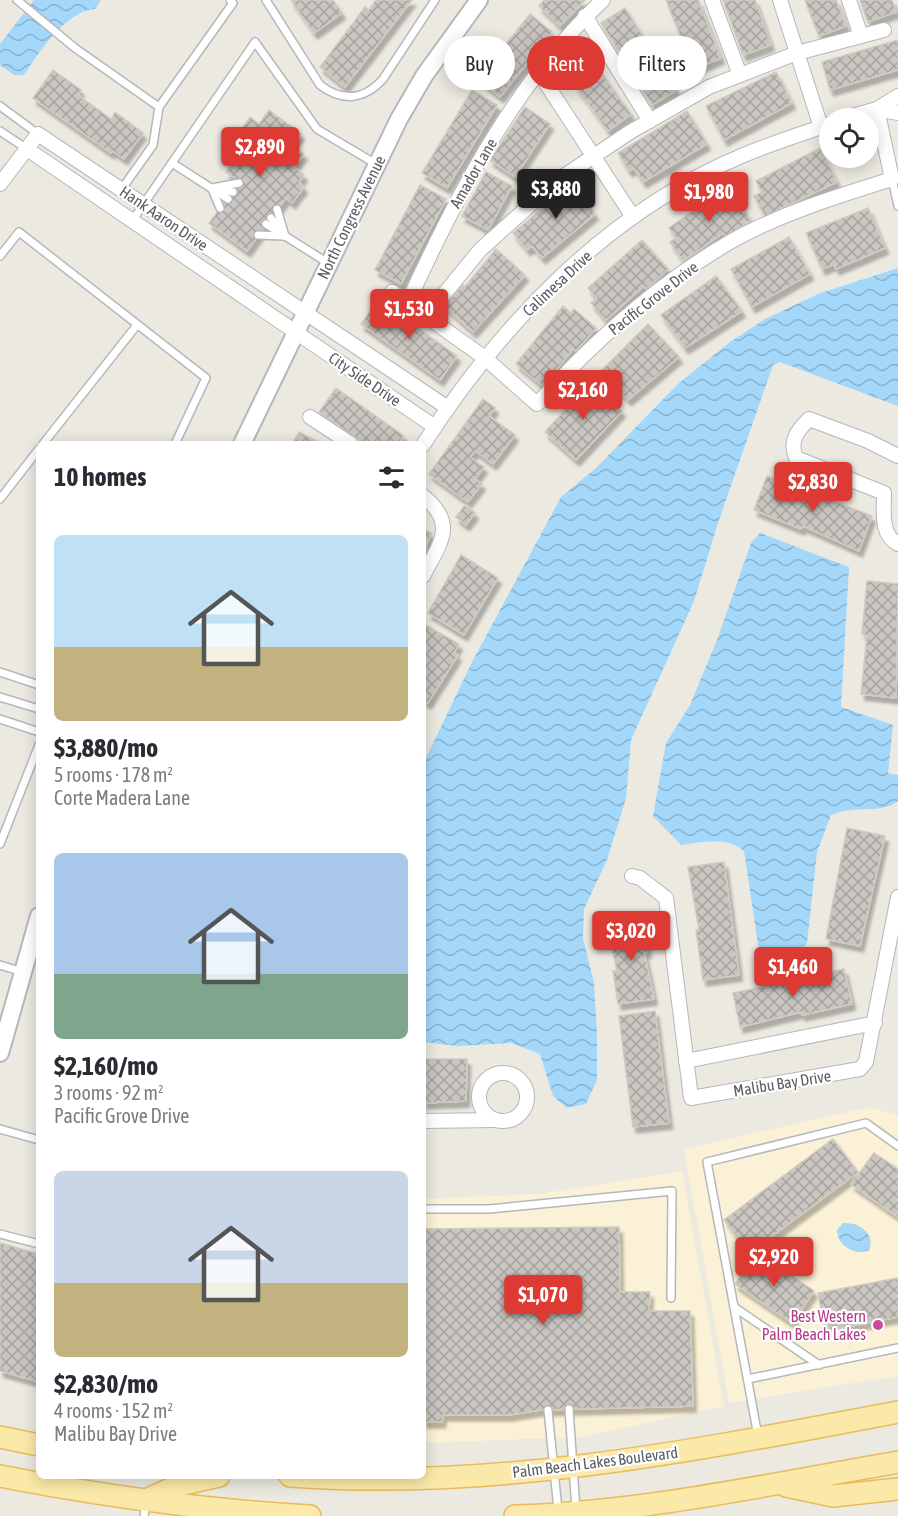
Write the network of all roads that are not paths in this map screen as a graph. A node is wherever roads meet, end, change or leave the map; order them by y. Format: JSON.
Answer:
{"nodes":[{"id":1,"x":17,"y":0,"type":"edge"},
{"id":2,"x":230,"y":0,"type":"edge"},
{"id":3,"x":266,"y":0,"type":"edge"},
{"id":4,"x":435,"y":0,"type":"edge"},
{"id":5,"x":479,"y":0,"type":"edge"},
{"id":6,"x":603,"y":0,"type":"edge"},
{"id":7,"x":712,"y":0,"type":"edge"},
{"id":8,"x":780,"y":0,"type":"edge"},
{"id":9,"x":849,"y":0,"type":"edge"},
{"id":10,"x":585,"y":16,"type":"junction"},
{"id":11,"x":884,"y":30,"type":"dead end"},
{"id":12,"x":568,"y":36,"type":"edge"},
{"id":13,"x":861,"y":36,"type":"junction"},
{"id":14,"x":797,"y":53,"type":"junction"},
{"id":15,"x":740,"y":75,"type":"junction"},
{"id":16,"x":527,"y":87,"type":"edge"},
{"id":17,"x":551,"y":90,"type":"edge"},
{"id":18,"x":898,"y":96,"type":"edge"},
{"id":19,"x":159,"y":107,"type":"junction"},
{"id":20,"x":3,"y":108,"type":"edge"},
{"id":21,"x":879,"y":108,"type":"edge"},
{"id":22,"x":879,"y":109,"type":"edge"},
{"id":23,"x":819,"y":110,"type":"edge"},
{"id":24,"x":898,"y":113,"type":"edge"},
{"id":25,"x":0,"y":117,"type":"edge"},
{"id":26,"x":879,"y":118,"type":"edge"},
{"id":27,"x":650,"y":121,"type":"junction"},
{"id":28,"x":819,"y":128,"type":"edge"},
{"id":29,"x":0,"y":131,"type":"edge"},
{"id":30,"x":38,"y":135,"type":"junction"},
{"id":31,"x":27,"y":148,"type":"junction"},
{"id":32,"x":595,"y":156,"type":"junction"},
{"id":33,"x":172,"y":163,"type":"junction"},
{"id":34,"x":376,"y":164,"type":"junction"},
{"id":35,"x":892,"y":179,"type":"junction"},
{"id":36,"x":239,"y":183,"type":"dead end"},
{"id":37,"x":0,"y":184,"type":"edge"},
{"id":38,"x":212,"y":188,"type":"junction"},
{"id":39,"x":121,"y":190,"type":"junction"},
{"id":40,"x":233,"y":192,"type":"dead end"},
{"id":41,"x":228,"y":199,"type":"dead end"},
{"id":42,"x":144,"y":205,"type":"junction"},
{"id":43,"x":898,"y":207,"type":"edge"},
{"id":44,"x":220,"y":208,"type":"dead end"},
{"id":45,"x":277,"y":209,"type":"dead end"},
{"id":46,"x":633,"y":217,"type":"junction"},
{"id":47,"x":132,"y":221,"type":"junction"},
{"id":48,"x":269,"y":221,"type":"dead end"},
{"id":49,"x":258,"y":235,"type":"dead end"},
{"id":50,"x":285,"y":236,"type":"junction"},
{"id":51,"x":0,"y":256,"type":"edge"},
{"id":52,"x":328,"y":263,"type":"junction"},
{"id":53,"x":392,"y":292,"type":"dead end"},
{"id":54,"x":408,"y":302,"type":"junction"},
{"id":55,"x":304,"y":311,"type":"junction"},
{"id":56,"x":427,"y":315,"type":"junction"},
{"id":57,"x":137,"y":325,"type":"junction"},
{"id":58,"x":294,"y":331,"type":"junction"},
{"id":59,"x":371,"y":356,"type":"junction"},
{"id":60,"x":485,"y":358,"type":"junction"},
{"id":61,"x":359,"y":375,"type":"junction"},
{"id":62,"x":418,"y":388,"type":"junction"},
{"id":63,"x":406,"y":407,"type":"junction"},
{"id":64,"x":448,"y":408,"type":"junction"},
{"id":65,"x":310,"y":417,"type":"dead end"},
{"id":66,"x":435,"y":427,"type":"junction"},
{"id":67,"x":45,"y":441,"type":"edge"},
{"id":68,"x":176,"y":441,"type":"edge"},
{"id":69,"x":243,"y":441,"type":"edge"},
{"id":70,"x":346,"y":441,"type":"edge"},
{"id":71,"x":426,"y":441,"type":"edge"},
{"id":72,"x":36,"y":453,"type":"edge"},
{"id":73,"x":898,"y":456,"type":"edge"},
{"id":74,"x":0,"y":499,"type":"edge"},
{"id":75,"x":426,"y":499,"type":"edge"},
{"id":76,"x":898,"y":544,"type":"edge"},
{"id":77,"x":426,"y":570,"type":"edge"},
{"id":78,"x":0,"y":672,"type":"edge"},
{"id":79,"x":36,"y":684,"type":"edge"},
{"id":80,"x":0,"y":697,"type":"edge"},
{"id":81,"x":36,"y":708,"type":"edge"},
{"id":82,"x":0,"y":719,"type":"edge"},
{"id":83,"x":36,"y":731,"type":"edge"},
{"id":84,"x":36,"y":753,"type":"edge"},
{"id":85,"x":0,"y":844,"type":"edge"},
{"id":86,"x":632,"y":876,"type":"dead end"},
{"id":87,"x":898,"y":897,"type":"edge"},
{"id":88,"x":36,"y":927,"type":"edge"},
{"id":89,"x":0,"y":965,"type":"edge"},
{"id":90,"x":24,"y":972,"type":"junction"},
{"id":91,"x":874,"y":1023,"type":"junction"},
{"id":92,"x":0,"y":1053,"type":"edge"},
{"id":93,"x":686,"y":1061,"type":"junction"},
{"id":94,"x":497,"y":1120,"type":"dead end"},
{"id":95,"x":426,"y":1121,"type":"edge"},
{"id":96,"x":0,"y":1129,"type":"edge"},
{"id":97,"x":36,"y":1139,"type":"edge"},
{"id":98,"x":898,"y":1146,"type":"edge"},
{"id":99,"x":426,"y":1209,"type":"edge"},
{"id":100,"x":0,"y":1234,"type":"edge"},
{"id":101,"x":36,"y":1243,"type":"edge"},
{"id":102,"x":671,"y":1298,"type":"dead end"},
{"id":103,"x":734,"y":1307,"type":"junction"},
{"id":104,"x":898,"y":1348,"type":"edge"},
{"id":105,"x":819,"y":1365,"type":"junction"},
{"id":106,"x":748,"y":1379,"type":"junction"},
{"id":107,"x":569,"y":1409,"type":"dead end"},
{"id":108,"x":548,"y":1410,"type":"dead end"},
{"id":109,"x":898,"y":1412,"type":"edge"},
{"id":110,"x":0,"y":1437,"type":"edge"},
{"id":111,"x":759,"y":1439,"type":"junction"},
{"id":112,"x":36,"y":1444,"type":"edge"},
{"id":113,"x":898,"y":1462,"type":"edge"},
{"id":114,"x":564,"y":1467,"type":"junction"},
{"id":115,"x":0,"y":1476,"type":"edge"},
{"id":116,"x":206,"y":1479,"type":"edge"},
{"id":117,"x":354,"y":1479,"type":"edge"},
{"id":118,"x":421,"y":1479,"type":"edge"},
{"id":119,"x":426,"y":1479,"type":"edge"},
{"id":120,"x":773,"y":1484,"type":"junction"},
{"id":121,"x":898,"y":1489,"type":"edge"},
{"id":122,"x":145,"y":1508,"type":"edge"},
{"id":123,"x":567,"y":1515,"type":"edge"},
{"id":124,"x":310,"y":1516,"type":"edge"},
{"id":125,"x":515,"y":1516,"type":"edge"}],
"edges":[{"from":1,"to":19,"type":"lane"},
{"from":2,"to":19,"type":"lane"},
{"from":3,"to":4,"type":"lane"},
{"from":5,"to":34,"type":"street","name":"North Congress Avenue"},
{"from":6,"to":10,"type":"street","name":"Amador Lane"},
{"from":7,"to":15,"type":"street"},
{"from":8,"to":14,"type":"street"},
{"from":9,"to":13,"type":"street"},
{"from":10,"to":12,"type":"street","name":"Amador Lane"},
{"from":10,"to":27,"type":"street"},
{"from":11,"to":13,"type":"street"},
{"from":13,"to":14,"type":"street"},
{"from":14,"to":15,"type":"street"},
{"from":14,"to":23,"type":"street"},
{"from":15,"to":27,"type":"street"},
{"from":16,"to":54,"type":"street","name":"Amador Lane"},
{"from":17,"to":32,"type":"street"},
{"from":18,"to":21,"type":"street"},
{"from":19,"to":39,"type":"lane"},
{"from":20,"to":25,"type":"lane"},
{"from":20,"to":30,"type":"lane"},
{"from":22,"to":24,"type":"street"},
{"from":26,"to":35,"type":"street"},
{"from":27,"to":32,"type":"street"},
{"from":28,"to":46,"type":"street","name":"Calimesa Drive"},
{"from":29,"to":31,"type":"lane"},
{"from":30,"to":31,"type":"street"},
{"from":30,"to":39,"type":"street","name":"Hank Aaron Drive"},
{"from":31,"to":37,"type":"street"},
{"from":31,"to":47,"type":"street","name":"Hank Aaron Drive"},
{"from":32,"to":46,"type":"street"},
{"from":32,"to":56,"type":"street"},
{"from":33,"to":34,"type":"lane"},
{"from":33,"to":38,"type":"lane"},
{"from":33,"to":42,"type":"lane"},
{"from":34,"to":52,"type":"street","name":"North Congress Avenue"},
{"from":35,"to":43,"type":"lane"},
{"from":35,"to":60,"type":"street","name":"Pacific Grove Drive"},
{"from":36,"to":38,"type":"lane"},
{"from":38,"to":40,"type":"lane"},
{"from":38,"to":41,"type":"lane"},
{"from":38,"to":44,"type":"lane"},
{"from":39,"to":42,"type":"street","name":"Hank Aaron Drive"},
{"from":42,"to":47,"type":"lane"},
{"from":42,"to":55,"type":"street","name":"Hank Aaron Drive"},
{"from":45,"to":50,"type":"lane"},
{"from":46,"to":60,"type":"street","name":"Calimesa Drive"},
{"from":47,"to":58,"type":"street","name":"Hank Aaron Drive"},
{"from":48,"to":50,"type":"lane"},
{"from":49,"to":50,"type":"lane"},
{"from":50,"to":52,"type":"lane"},
{"from":51,"to":57,"type":"lane"},
{"from":52,"to":55,"type":"street","name":"North Congress Avenue"},
{"from":53,"to":54,"type":"street","name":"Pacific Grove Drive"},
{"from":54,"to":56,"type":"street","name":"Pacific Grove Drive"},
{"from":55,"to":58,"type":"street","name":"North Congress Avenue"},
{"from":55,"to":59,"type":"street","name":"City Side Drive"},
{"from":56,"to":60,"type":"street","name":"Pacific Grove Drive"},
{"from":57,"to":67,"type":"lane"},
{"from":57,"to":68,"type":"lane"},
{"from":58,"to":61,"type":"street","name":"City Side Drive"},
{"from":58,"to":69,"type":"street","name":"North Congress Avenue"},
{"from":59,"to":61,"type":"street"},
{"from":59,"to":62,"type":"street","name":"City Side Drive"},
{"from":60,"to":64,"type":"street","name":"Calimesa Drive"},
{"from":61,"to":63,"type":"street","name":"City Side Drive"},
{"from":62,"to":63,"type":"street"},
{"from":62,"to":64,"type":"street","name":"City Side Drive"},
{"from":63,"to":66,"type":"street","name":"City Side Drive"},
{"from":64,"to":66,"type":"street","name":"Calimesa Drive"},
{"from":65,"to":70,"type":"street"},
{"from":66,"to":71,"type":"street","name":"Calimesa Drive"},
{"from":72,"to":74,"type":"lane"},
{"from":73,"to":76,"type":"street"},
{"from":75,"to":77,"type":"street"},
{"from":78,"to":79,"type":"lane"},
{"from":80,"to":81,"type":"lane"},
{"from":82,"to":83,"type":"lane"},
{"from":84,"to":85,"type":"lane"},
{"from":86,"to":93,"type":"street","name":"Malibu Bay Drive"},
{"from":87,"to":91,"type":"street","name":"Malibu Bay Drive"},
{"from":88,"to":90,"type":"street"},
{"from":89,"to":90,"type":"lane"},
{"from":90,"to":92,"type":"street"},
{"from":91,"to":93,"type":"street"},
{"from":91,"to":93,"type":"street","name":"Malibu Bay Drive"},
{"from":94,"to":95,"type":"street"},
{"from":96,"to":97,"type":"lane"},
{"from":98,"to":103,"type":"lane"},
{"from":99,"to":102,"type":"lane"},
{"from":100,"to":101,"type":"lane"},
{"from":103,"to":105,"type":"lane"},
{"from":103,"to":106,"type":"lane"},
{"from":104,"to":105,"type":"lane"},
{"from":105,"to":106,"type":"lane"},
{"from":106,"to":111,"type":"lane"},
{"from":107,"to":114,"type":"lane"},
{"from":108,"to":114,"type":"lane"},
{"from":109,"to":111,"type":"main road","name":"Palm Beach Lakes Boulevard"},
{"from":110,"to":112,"type":"main road"},
{"from":111,"to":114,"type":"main road","name":"Palm Beach Lakes Boulevard"},
{"from":113,"to":120,"type":"main road"},
{"from":114,"to":119,"type":"main road","name":"Palm Beach Lakes Boulevard"},
{"from":114,"to":123,"type":"lane"},
{"from":114,"to":123,"type":"lane"},
{"from":115,"to":122,"type":"main road"},
{"from":116,"to":122,"type":"main road"},
{"from":117,"to":118,"type":"main road","name":"Palm Beach Lakes Boulevard"},
{"from":120,"to":121,"type":"main road"},
{"from":120,"to":123,"type":"main road"},
{"from":122,"to":124,"type":"main road"},
{"from":123,"to":125,"type":"main road"}]}
